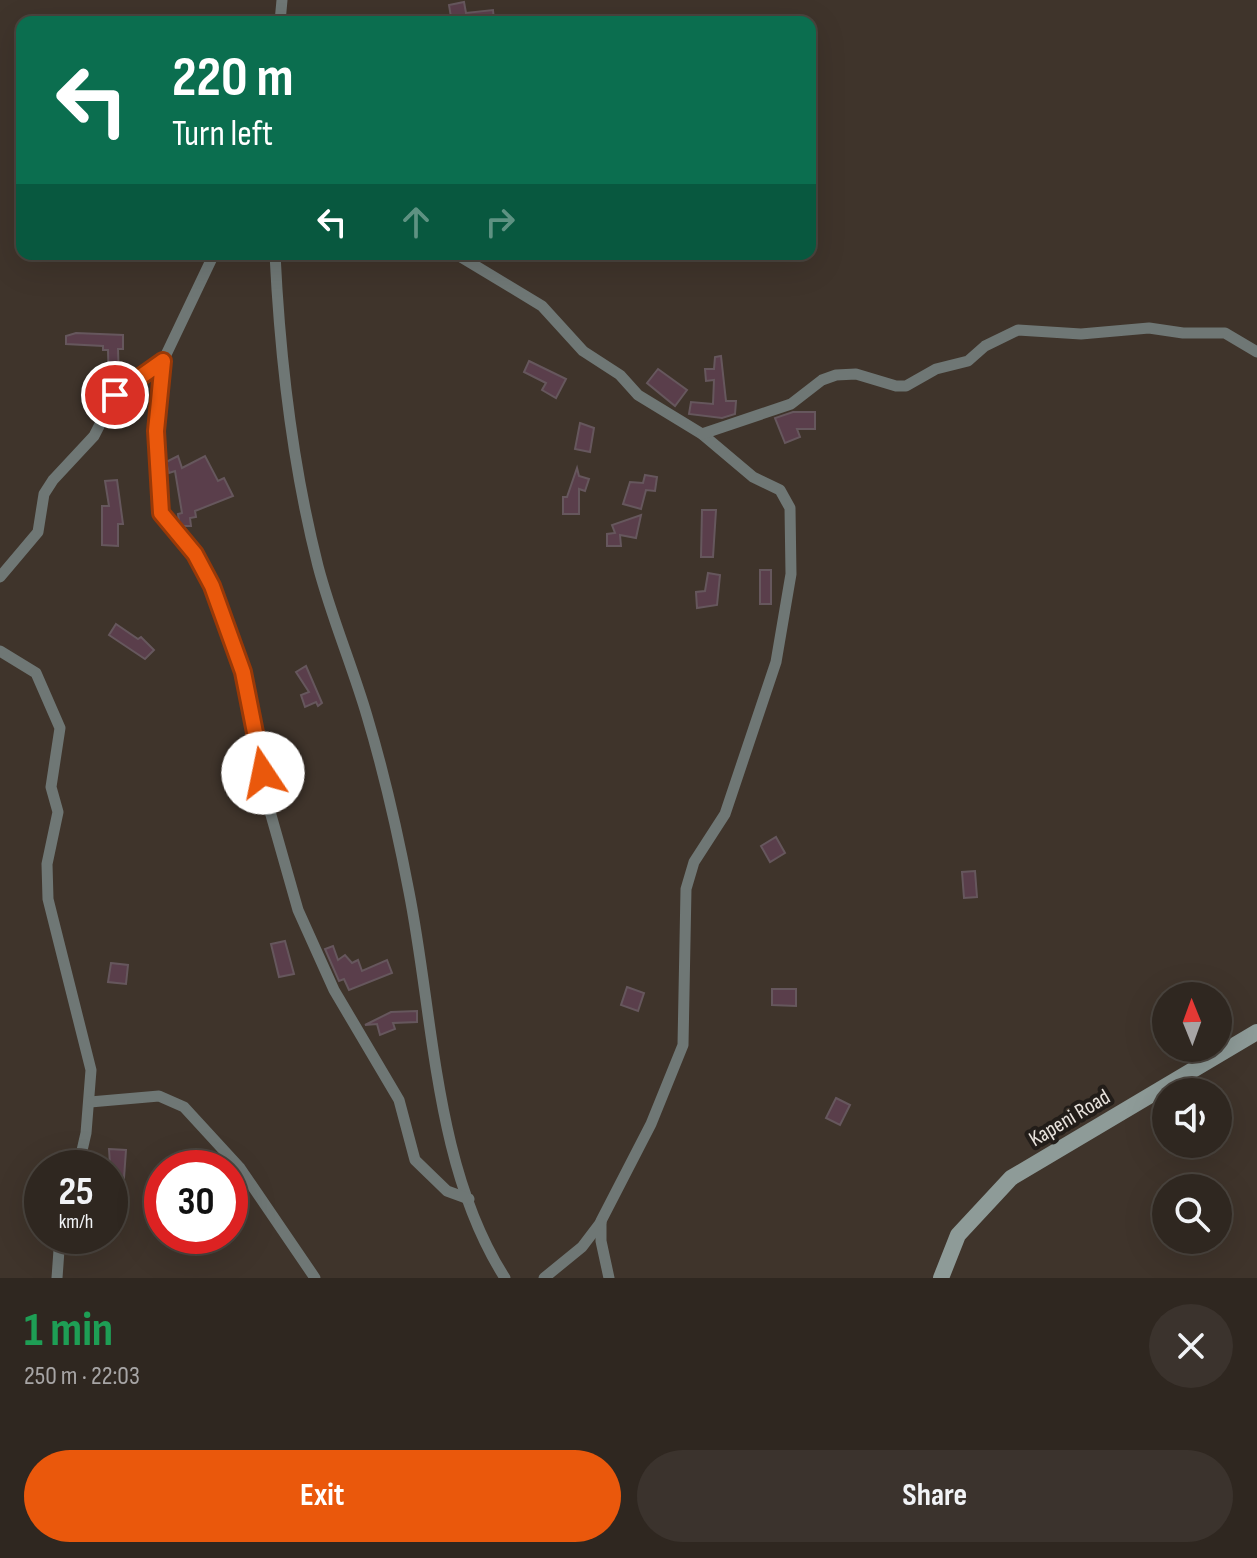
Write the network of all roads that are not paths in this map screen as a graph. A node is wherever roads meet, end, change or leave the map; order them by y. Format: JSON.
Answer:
{"nodes":[{"id":1,"x":211,"y":260,"type":"edge"},
{"id":2,"x":275,"y":260,"type":"edge"},
{"id":3,"x":466,"y":260,"type":"edge"},
{"id":4,"x":1257,"y":352,"type":"edge"},
{"id":5,"x":163,"y":361,"type":"junction"},
{"id":6,"x":702,"y":434,"type":"junction"},
{"id":7,"x":0,"y":577,"type":"edge"},
{"id":8,"x":0,"y":651,"type":"edge"},
{"id":9,"x":1257,"y":1032,"type":"edge"},
{"id":10,"x":90,"y":1102,"type":"junction"},
{"id":11,"x":81,"y":1150,"type":"edge"},
{"id":12,"x":469,"y":1199,"type":"junction"},
{"id":13,"x":601,"y":1221,"type":"junction"},
{"id":14,"x":59,"y":1254,"type":"edge"},
{"id":15,"x":57,"y":1278,"type":"edge"},
{"id":16,"x":315,"y":1278,"type":"edge"},
{"id":17,"x":505,"y":1278,"type":"edge"},
{"id":18,"x":544,"y":1278,"type":"edge"},
{"id":19,"x":609,"y":1278,"type":"edge"},
{"id":20,"x":941,"y":1278,"type":"edge"}],
"edges":[{"from":1,"to":5,"type":"street"},
{"from":2,"to":12,"type":"street"},
{"from":3,"to":6,"type":"street"},
{"from":4,"to":6,"type":"street"},
{"from":5,"to":7,"type":"street"},
{"from":5,"to":12,"type":"street"},
{"from":6,"to":13,"type":"street"},
{"from":8,"to":10,"type":"street"},
{"from":9,"to":20,"type":"main road","name":"Kapeni Road"},
{"from":10,"to":11,"type":"street"},
{"from":10,"to":16,"type":"street"},
{"from":12,"to":17,"type":"street"},
{"from":13,"to":18,"type":"street"},
{"from":13,"to":19,"type":"street"},
{"from":14,"to":15,"type":"street"}]}
